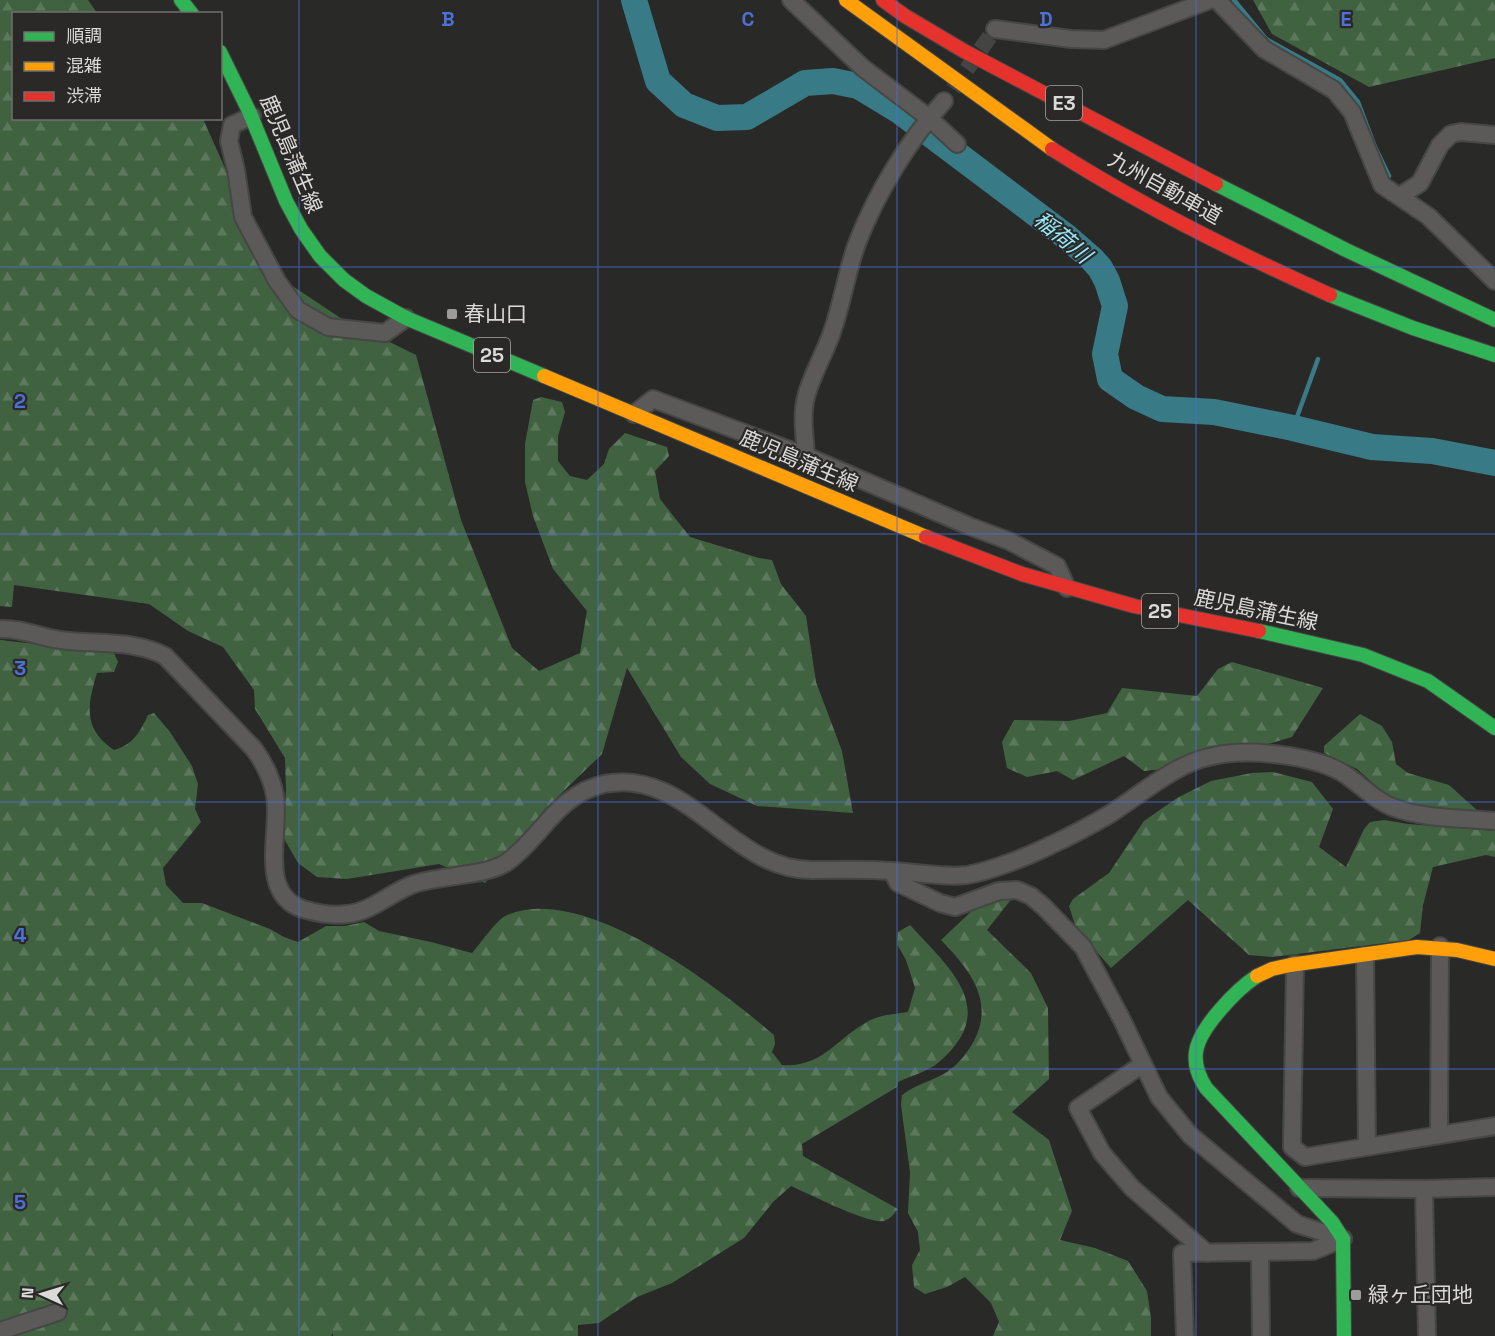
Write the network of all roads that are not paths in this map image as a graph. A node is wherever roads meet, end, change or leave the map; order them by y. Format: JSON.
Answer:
{"nodes":[{"id":1,"x":181,"y":0,"type":"edge"},
{"id":2,"x":791,"y":0,"type":"edge"},
{"id":3,"x":846,"y":0,"type":"edge"},
{"id":4,"x":883,"y":0,"type":"edge"},
{"id":5,"x":1210,"y":0,"type":"edge"},
{"id":6,"x":1217,"y":0,"type":"edge"},
{"id":7,"x":190,"y":12,"type":"edge"},
{"id":8,"x":995,"y":30,"type":"dead end"},
{"id":9,"x":222,"y":55,"type":"edge"},
{"id":10,"x":944,"y":102,"type":"tunnel mouth"},
{"id":11,"x":252,"y":116,"type":"junction"},
{"id":12,"x":929,"y":118,"type":"junction"},
{"id":13,"x":1495,"y":135,"type":"edge"},
{"id":14,"x":957,"y":144,"type":"dead end"},
{"id":15,"x":1400,"y":196,"type":"junction"},
{"id":16,"x":1495,"y":281,"type":"edge"},
{"id":17,"x":406,"y":318,"type":"junction"},
{"id":18,"x":1495,"y":320,"type":"edge"},
{"id":19,"x":1495,"y":355,"type":"edge"},
{"id":20,"x":634,"y":414,"type":"junction"},
{"id":21,"x":806,"y":456,"type":"junction"},
{"id":22,"x":1067,"y":588,"type":"junction"},
{"id":23,"x":4,"y":625,"type":"edge"},
{"id":24,"x":1495,"y":729,"type":"edge"},
{"id":25,"x":1495,"y":821,"type":"edge"},
{"id":26,"x":892,"y":871,"type":"junction"},
{"id":27,"x":1440,"y":946,"type":"junction"},
{"id":28,"x":1365,"y":955,"type":"junction"},
{"id":29,"x":1495,"y":959,"type":"edge"},
{"id":30,"x":1295,"y":964,"type":"junction"},
{"id":31,"x":1143,"y":1064,"type":"junction"},
{"id":32,"x":1495,"y":1126,"type":"edge"},
{"id":33,"x":1439,"y":1135,"type":"junction"},
{"id":34,"x":1367,"y":1146,"type":"junction"},
{"id":35,"x":1495,"y":1187,"type":"edge"},
{"id":36,"x":1299,"y":1188,"type":"junction"},
{"id":37,"x":1424,"y":1189,"type":"junction"},
{"id":38,"x":1343,"y":1239,"type":"junction"},
{"id":39,"x":1207,"y":1253,"type":"junction"},
{"id":40,"x":1260,"y":1253,"type":"junction"},
{"id":41,"x":58,"y":1312,"type":"dead end"},
{"id":42,"x":0,"y":1331,"type":"edge"},
{"id":43,"x":1185,"y":1336,"type":"edge"},
{"id":44,"x":1261,"y":1336,"type":"edge"},
{"id":45,"x":1344,"y":1336,"type":"edge"},
{"id":46,"x":1427,"y":1336,"type":"edge"}],
"edges":[{"from":1,"to":7,"type":"main road"},
{"from":2,"to":12,"type":"street"},
{"from":3,"to":19,"type":"main road","name":"九州自動車道","number":"E3"},
{"from":4,"to":18,"type":"main road","name":"九州自動車道","number":"E3"},
{"from":5,"to":8,"type":"street"},
{"from":6,"to":15,"type":"street"},
{"from":9,"to":11,"type":"main road","name":"鹿児島蒲生線","number":"25"},
{"from":10,"to":12,"type":"street"},
{"from":11,"to":17,"type":"main road","name":"鹿児島蒲生線","number":"25"},
{"from":11,"to":17,"type":"street"},
{"from":12,"to":14,"type":"street"},
{"from":12,"to":21,"type":"street"},
{"from":13,"to":15,"type":"street"},
{"from":15,"to":16,"type":"street"},
{"from":17,"to":20,"type":"main road","name":"鹿児島蒲生線","number":"25"},
{"from":20,"to":21,"type":"street"},
{"from":20,"to":22,"type":"main road","name":"鹿児島蒲生線","number":"25"},
{"from":21,"to":22,"type":"street"},
{"from":22,"to":24,"type":"main road","name":"鹿児島蒲生線","number":"25"},
{"from":23,"to":26,"type":"street"},
{"from":25,"to":26,"type":"street"},
{"from":26,"to":31,"type":"street"},
{"from":27,"to":28,"type":"main road"},
{"from":27,"to":29,"type":"main road"},
{"from":27,"to":33,"type":"street"},
{"from":28,"to":30,"type":"main road"},
{"from":28,"to":34,"type":"street"},
{"from":30,"to":34,"type":"street"},
{"from":30,"to":36,"type":"main road"},
{"from":31,"to":38,"type":"street"},
{"from":31,"to":39,"type":"street"},
{"from":32,"to":33,"type":"street"},
{"from":33,"to":34,"type":"street"},
{"from":35,"to":37,"type":"street"},
{"from":36,"to":37,"type":"street"},
{"from":36,"to":38,"type":"main road"},
{"from":37,"to":46,"type":"street"},
{"from":38,"to":40,"type":"street"},
{"from":38,"to":45,"type":"main road"},
{"from":39,"to":40,"type":"street"},
{"from":39,"to":43,"type":"street"},
{"from":40,"to":44,"type":"street"},
{"from":41,"to":42,"type":"street"}]}
